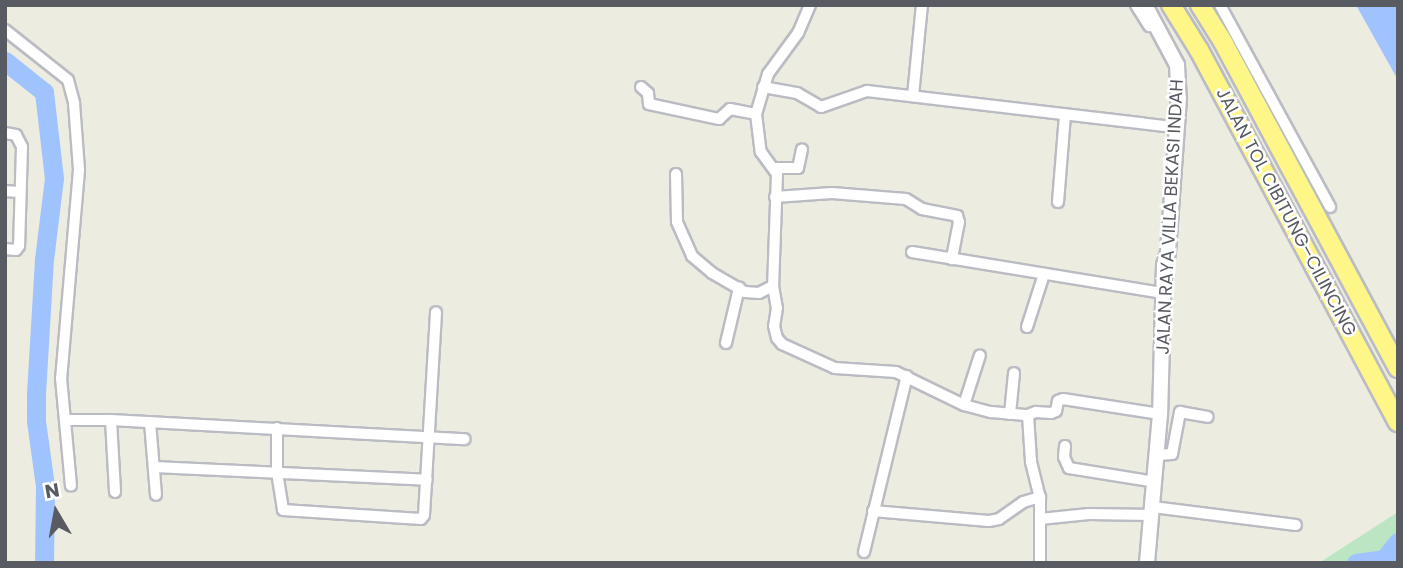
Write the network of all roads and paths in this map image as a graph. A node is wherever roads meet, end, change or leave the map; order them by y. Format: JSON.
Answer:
{"nodes":[{"id":1,"x":810,"y":5,"type":"edge"},
{"id":2,"x":922,"y":5,"type":"edge"},
{"id":3,"x":1136,"y":5,"type":"edge"},
{"id":4,"x":1145,"y":5,"type":"edge"},
{"id":5,"x":1171,"y":5,"type":"edge"},
{"id":6,"x":1200,"y":5,"type":"edge"},
{"id":7,"x":1220,"y":5,"type":"edge"},
{"id":8,"x":5,"y":30,"type":"edge"},
{"id":9,"x":1177,"y":65,"type":"junction"},
{"id":10,"x":641,"y":87,"type":"dead end"},
{"id":11,"x":763,"y":87,"type":"junction"},
{"id":12,"x":913,"y":96,"type":"junction"},
{"id":13,"x":756,"y":114,"type":"junction"},
{"id":14,"x":1065,"y":115,"type":"junction"},
{"id":15,"x":1175,"y":128,"type":"junction"},
{"id":16,"x":5,"y":133,"type":"edge"},
{"id":17,"x":802,"y":149,"type":"dead end"},
{"id":18,"x":775,"y":168,"type":"junction"},
{"id":19,"x":676,"y":174,"type":"dead end"},
{"id":20,"x":5,"y":191,"type":"edge"},
{"id":21,"x":19,"y":192,"type":"junction"},
{"id":22,"x":775,"y":197,"type":"junction"},
{"id":23,"x":1058,"y":202,"type":"dead end"},
{"id":24,"x":1330,"y":207,"type":"dead end"},
{"id":25,"x":5,"y":249,"type":"edge"},
{"id":26,"x":912,"y":252,"type":"dead end"},
{"id":27,"x":952,"y":259,"type":"junction"},
{"id":28,"x":1044,"y":274,"type":"junction"},
{"id":29,"x":773,"y":286,"type":"junction"},
{"id":30,"x":739,"y":288,"type":"junction"},
{"id":31,"x":1162,"y":293,"type":"junction"},
{"id":32,"x":436,"y":312,"type":"dead end"},
{"id":33,"x":1027,"y":327,"type":"dead end"},
{"id":34,"x":726,"y":343,"type":"dead end"},
{"id":35,"x":981,"y":355,"type":"dead end"},
{"id":36,"x":1398,"y":368,"type":"edge"},
{"id":37,"x":1014,"y":373,"type":"dead end"},
{"id":38,"x":907,"y":376,"type":"junction"},
{"id":39,"x":964,"y":405,"type":"junction"},
{"id":40,"x":1010,"y":414,"type":"junction"},
{"id":41,"x":1160,"y":414,"type":"junction"},
{"id":42,"x":1028,"y":415,"type":"junction"},
{"id":43,"x":1208,"y":417,"type":"dead end"},
{"id":44,"x":65,"y":420,"type":"junction"},
{"id":45,"x":111,"y":420,"type":"junction"},
{"id":46,"x":150,"y":422,"type":"junction"},
{"id":47,"x":1398,"y":422,"type":"edge"},
{"id":48,"x":276,"y":428,"type":"junction"},
{"id":49,"x":429,"y":436,"type":"junction"},
{"id":50,"x":464,"y":439,"type":"dead end"},
{"id":51,"x":1066,"y":446,"type":"dead end"},
{"id":52,"x":1157,"y":455,"type":"junction"},
{"id":53,"x":154,"y":467,"type":"junction"},
{"id":54,"x":277,"y":472,"type":"junction"},
{"id":55,"x":426,"y":480,"type":"junction"},
{"id":56,"x":1155,"y":482,"type":"junction"},
{"id":57,"x":71,"y":486,"type":"dead end"},
{"id":58,"x":115,"y":492,"type":"dead end"},
{"id":59,"x":156,"y":495,"type":"dead end"},
{"id":60,"x":1040,"y":498,"type":"junction"},
{"id":61,"x":873,"y":511,"type":"junction"},
{"id":62,"x":1153,"y":511,"type":"junction"},
{"id":63,"x":1040,"y":519,"type":"junction"},
{"id":64,"x":1296,"y":525,"type":"dead end"},
{"id":65,"x":864,"y":552,"type":"dead end"},
{"id":66,"x":1040,"y":563,"type":"edge"},
{"id":67,"x":1147,"y":563,"type":"edge"}],
"edges":[{"from":1,"to":11,"type":"street"},
{"from":2,"to":12,"type":"street"},
{"from":3,"to":9,"type":"street"},
{"from":4,"to":9,"type":"main road","name":"JALAN RAYA VILLA BEKASI INDAH"},
{"from":5,"to":47,"type":"highway","name":"JALAN TOL CIBITUNG–CILINCING"},
{"from":6,"to":36,"type":"highway","name":"JALAN TOL CIBITUNG–CILINCING"},
{"from":7,"to":24,"type":"street"},
{"from":8,"to":44,"type":"street"},
{"from":9,"to":15,"type":"main road","name":"JALAN RAYA VILLA BEKASI INDAH"},
{"from":10,"to":13,"type":"street"},
{"from":11,"to":12,"type":"street"},
{"from":11,"to":13,"type":"street"},
{"from":12,"to":14,"type":"street"},
{"from":13,"to":18,"type":"street"},
{"from":14,"to":15,"type":"street"},
{"from":14,"to":23,"type":"street"},
{"from":15,"to":31,"type":"main road","name":"JALAN RAYA VILLA BEKASI INDAH"},
{"from":16,"to":21,"type":"street"},
{"from":17,"to":18,"type":"street"},
{"from":18,"to":22,"type":"street"},
{"from":19,"to":30,"type":"street"},
{"from":20,"to":21,"type":"street"},
{"from":21,"to":25,"type":"street"},
{"from":22,"to":27,"type":"street"},
{"from":22,"to":29,"type":"street"},
{"from":26,"to":27,"type":"street"},
{"from":27,"to":28,"type":"street"},
{"from":28,"to":31,"type":"street"},
{"from":28,"to":33,"type":"street"},
{"from":29,"to":30,"type":"street"},
{"from":29,"to":38,"type":"street"},
{"from":30,"to":34,"type":"street"},
{"from":31,"to":41,"type":"main road","name":"JALAN RAYA VILLA BEKASI INDAH"},
{"from":32,"to":49,"type":"street"},
{"from":35,"to":39,"type":"street"},
{"from":37,"to":40,"type":"street"},
{"from":38,"to":39,"type":"street"},
{"from":38,"to":61,"type":"street"},
{"from":39,"to":40,"type":"street"},
{"from":40,"to":42,"type":"street"},
{"from":41,"to":42,"type":"street"},
{"from":41,"to":52,"type":"main road","name":"JALAN RAYA VILLA BEKASI INDAH"},
{"from":42,"to":60,"type":"street"},
{"from":43,"to":52,"type":"street"},
{"from":44,"to":45,"type":"street"},
{"from":44,"to":57,"type":"street"},
{"from":45,"to":46,"type":"street"},
{"from":45,"to":58,"type":"street"},
{"from":46,"to":48,"type":"street"},
{"from":46,"to":53,"type":"street"},
{"from":48,"to":49,"type":"street"},
{"from":48,"to":54,"type":"street"},
{"from":49,"to":50,"type":"street"},
{"from":49,"to":55,"type":"street"},
{"from":51,"to":56,"type":"street"},
{"from":52,"to":56,"type":"main road","name":"JALAN RAYA VILLA BEKASI INDAH"},
{"from":53,"to":54,"type":"street"},
{"from":53,"to":59,"type":"street"},
{"from":54,"to":55,"type":"street"},
{"from":54,"to":55,"type":"street"},
{"from":56,"to":62,"type":"main road","name":"JALAN RAYA VILLA BEKASI INDAH"},
{"from":60,"to":61,"type":"street"},
{"from":60,"to":63,"type":"street"},
{"from":61,"to":65,"type":"street"},
{"from":62,"to":63,"type":"street"},
{"from":62,"to":64,"type":"street"},
{"from":62,"to":67,"type":"main road","name":"JALAN RAYA VILLA BEKASI INDAH"},
{"from":63,"to":66,"type":"street"}]}
